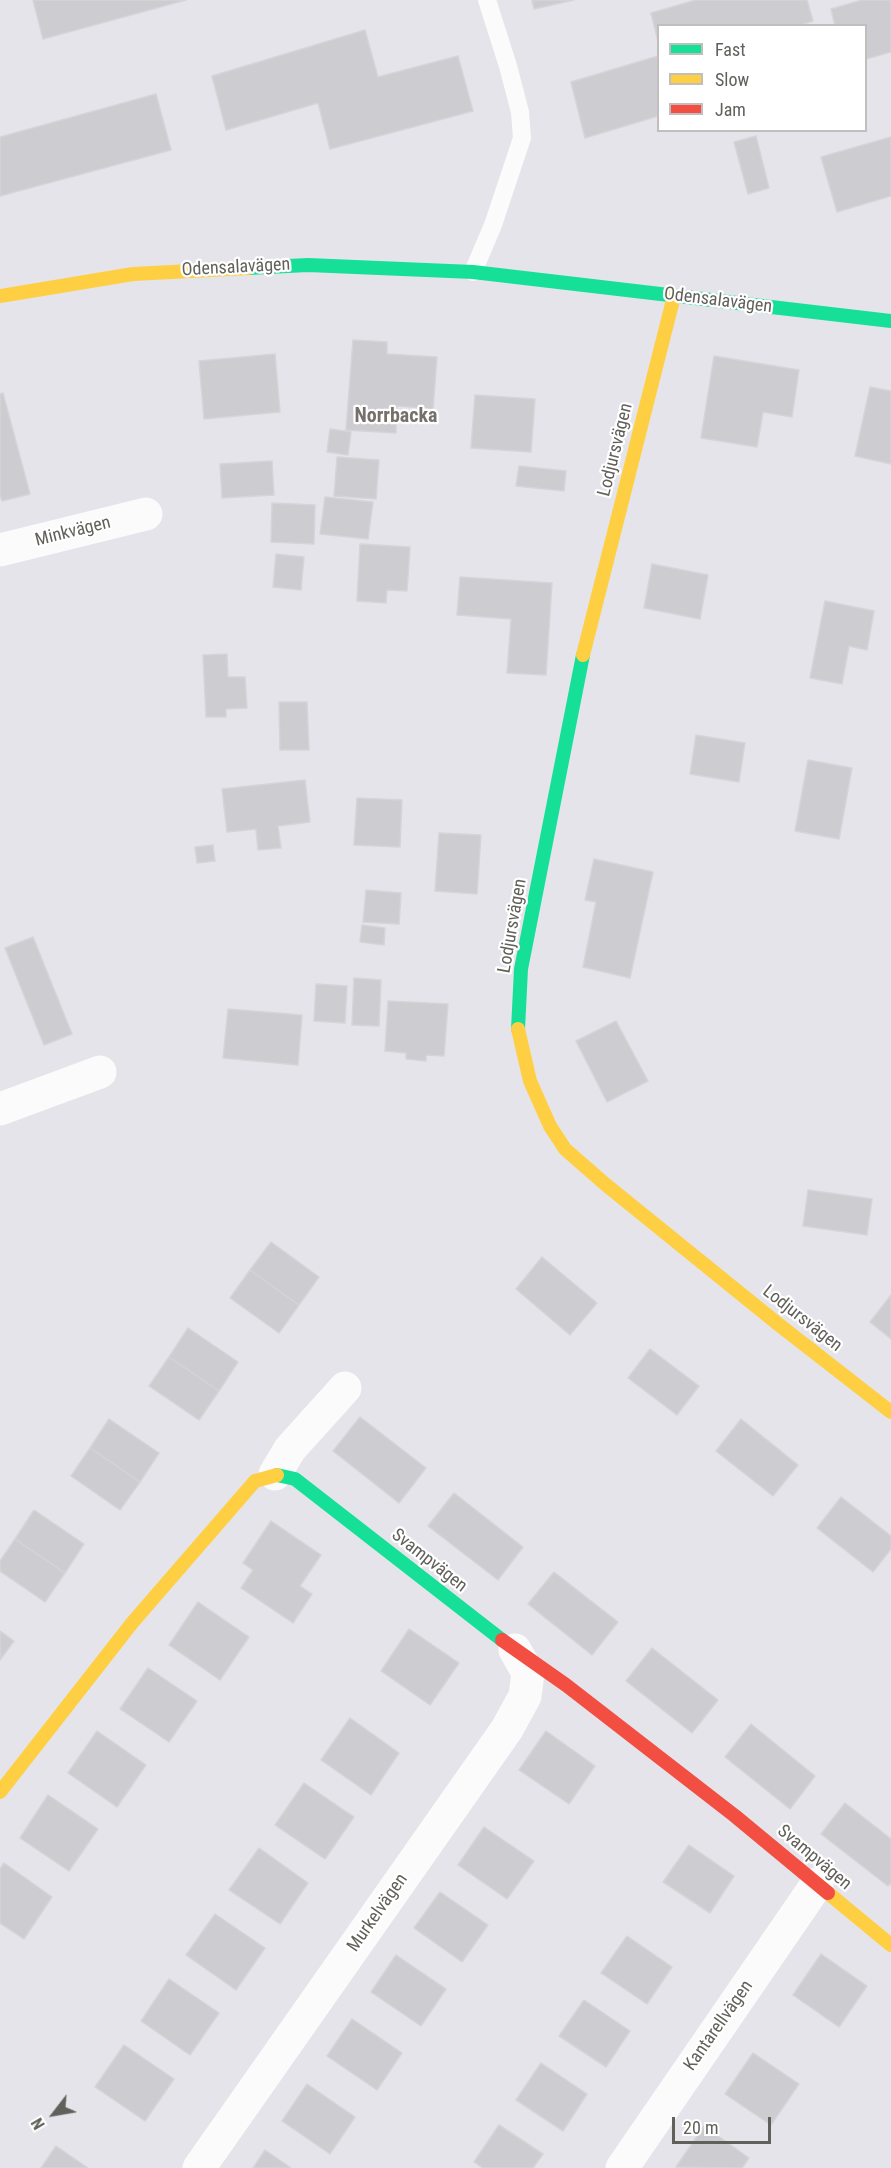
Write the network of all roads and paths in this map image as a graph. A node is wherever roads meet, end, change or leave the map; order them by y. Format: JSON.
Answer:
{"nodes":[{"id":1,"x":487,"y":0,"type":"edge"},
{"id":2,"x":473,"y":272,"type":"junction"},
{"id":3,"x":0,"y":296,"type":"edge"},
{"id":4,"x":674,"y":296,"type":"junction"},
{"id":5,"x":891,"y":321,"type":"edge"},
{"id":6,"x":146,"y":514,"type":"dead end"},
{"id":7,"x":0,"y":550,"type":"edge"},
{"id":8,"x":100,"y":1072,"type":"dead end"},
{"id":9,"x":0,"y":1109,"type":"edge"},
{"id":10,"x":345,"y":1388,"type":"dead end"},
{"id":11,"x":891,"y":1412,"type":"edge"},
{"id":12,"x":275,"y":1474,"type":"junction"},
{"id":13,"x":515,"y":1650,"type":"junction"},
{"id":14,"x":0,"y":1792,"type":"edge"},
{"id":15,"x":817,"y":1884,"type":"junction"},
{"id":16,"x":891,"y":1945,"type":"edge"},
{"id":17,"x":199,"y":2168,"type":"edge"},
{"id":18,"x":622,"y":2168,"type":"edge"}],
"edges":[{"from":1,"to":2,"type":"lane"},
{"from":2,"to":3,"type":"street","name":"Odensalavägen"},
{"from":2,"to":4,"type":"street","name":"Odensalavägen"},
{"from":4,"to":5,"type":"street","name":"Odensalavägen"},
{"from":4,"to":11,"type":"street","name":"Lodjursvägen"},
{"from":6,"to":7,"type":"street","name":"Minkvägen"},
{"from":8,"to":9,"type":"street"},
{"from":10,"to":12,"type":"street"},
{"from":12,"to":13,"type":"street","name":"Svampvägen"},
{"from":12,"to":14,"type":"street"},
{"from":13,"to":15,"type":"street","name":"Svampvägen"},
{"from":13,"to":17,"type":"street","name":"Murkelvägen"},
{"from":15,"to":16,"type":"street","name":"Svampvägen"},
{"from":15,"to":18,"type":"street","name":"Kantarellvägen"}]}
